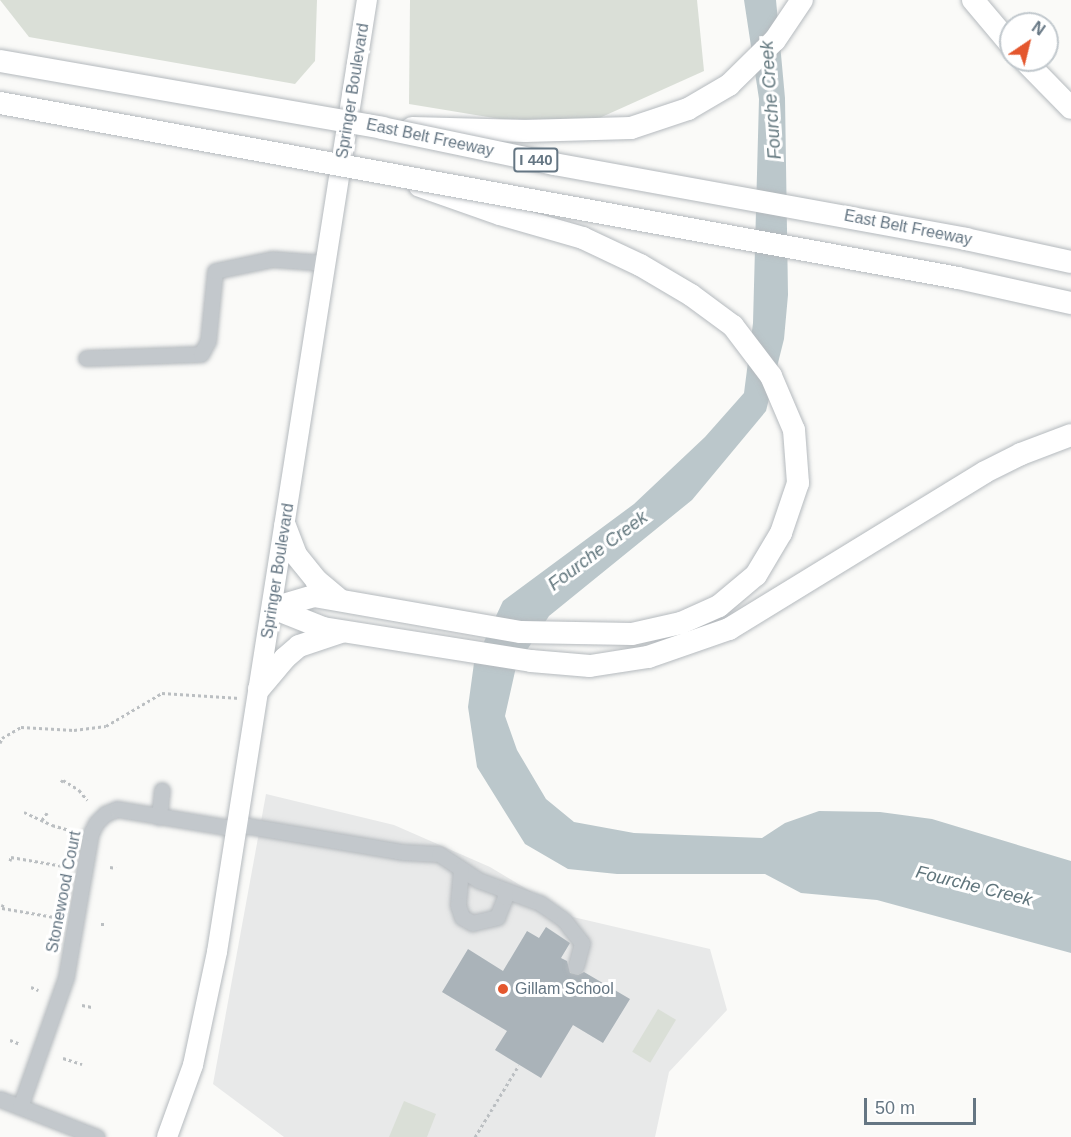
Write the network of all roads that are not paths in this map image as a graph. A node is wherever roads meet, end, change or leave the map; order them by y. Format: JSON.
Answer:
{"nodes":[{"id":1,"x":367,"y":0,"type":"edge"},
{"id":2,"x":802,"y":0,"type":"edge"},
{"id":3,"x":973,"y":0,"type":"edge"},
{"id":4,"x":999,"y":31,"type":"edge"},
{"id":5,"x":0,"y":61,"type":"edge"},
{"id":6,"x":1036,"y":72,"type":"edge"},
{"id":7,"x":0,"y":104,"type":"edge"},
{"id":8,"x":1071,"y":108,"type":"edge"},
{"id":9,"x":382,"y":128,"type":"junction"},
{"id":10,"x":373,"y":170,"type":"junction"},
{"id":11,"x":1071,"y":262,"type":"edge"},
{"id":12,"x":326,"y":263,"type":"junction"},
{"id":13,"x":1071,"y":303,"type":"edge"},
{"id":14,"x":86,"y":358,"type":"dead end"},
{"id":15,"x":1071,"y":435,"type":"edge"},
{"id":16,"x":285,"y":526,"type":"junction"},
{"id":17,"x":340,"y":600,"type":"junction"},
{"id":18,"x":273,"y":608,"type":"junction"},
{"id":19,"x":345,"y":631,"type":"junction"},
{"id":20,"x":258,"y":694,"type":"junction"},
{"id":21,"x":162,"y":790,"type":"dead end"},
{"id":22,"x":159,"y":817,"type":"junction"},
{"id":23,"x":237,"y":827,"type":"junction"},
{"id":24,"x":461,"y":869,"type":"junction"},
{"id":25,"x":504,"y":890,"type":"junction"},
{"id":26,"x":576,"y":966,"type":"dead end"},
{"id":27,"x":0,"y":1099,"type":"edge"},
{"id":28,"x":20,"y":1107,"type":"junction"},
{"id":29,"x":97,"y":1137,"type":"edge"},
{"id":30,"x":166,"y":1137,"type":"edge"}],
"edges":[{"from":1,"to":12,"type":"main road","name":"Springer Boulevard"},
{"from":2,"to":9,"type":"highway","bridge":true},
{"from":3,"to":4,"type":"highway"},
{"from":5,"to":9,"type":"highway","name":"East Belt Freeway","number":"I 440","bridge":true},
{"from":6,"to":8,"type":"highway"},
{"from":7,"to":10,"type":"highway","number":"I 440","bridge":true},
{"from":9,"to":11,"type":"highway","name":"East Belt Freeway","number":"I 440","bridge":true},
{"from":10,"to":13,"type":"highway","number":"I 440","bridge":true},
{"from":10,"to":17,"type":"highway","bridge":true},
{"from":12,"to":14,"type":"street"},
{"from":12,"to":16,"type":"main road","name":"Springer Boulevard"},
{"from":15,"to":19,"type":"highway"},
{"from":16,"to":17,"type":"highway"},
{"from":16,"to":18,"type":"main road","name":"Springer Boulevard"},
{"from":17,"to":18,"type":"highway"},
{"from":18,"to":19,"type":"highway"},
{"from":18,"to":20,"type":"main road","name":"Springer Boulevard"},
{"from":19,"to":20,"type":"highway"},
{"from":20,"to":23,"type":"main road","name":"Springer Boulevard"},
{"from":21,"to":22,"type":"street"},
{"from":22,"to":23,"type":"street","name":"Stonewood Court"},
{"from":22,"to":28,"type":"street","name":"Stonewood Court"},
{"from":23,"to":24,"type":"street","name":"Stonewood Court"},
{"from":23,"to":30,"type":"main road","name":"Springer Boulevard"},
{"from":24,"to":25,"type":"street","name":"Stonewood Court"},
{"from":24,"to":25,"type":"street"},
{"from":25,"to":26,"type":"street","name":"Stonewood Court"},
{"from":27,"to":28,"type":"street"},
{"from":28,"to":29,"type":"street"}]}
